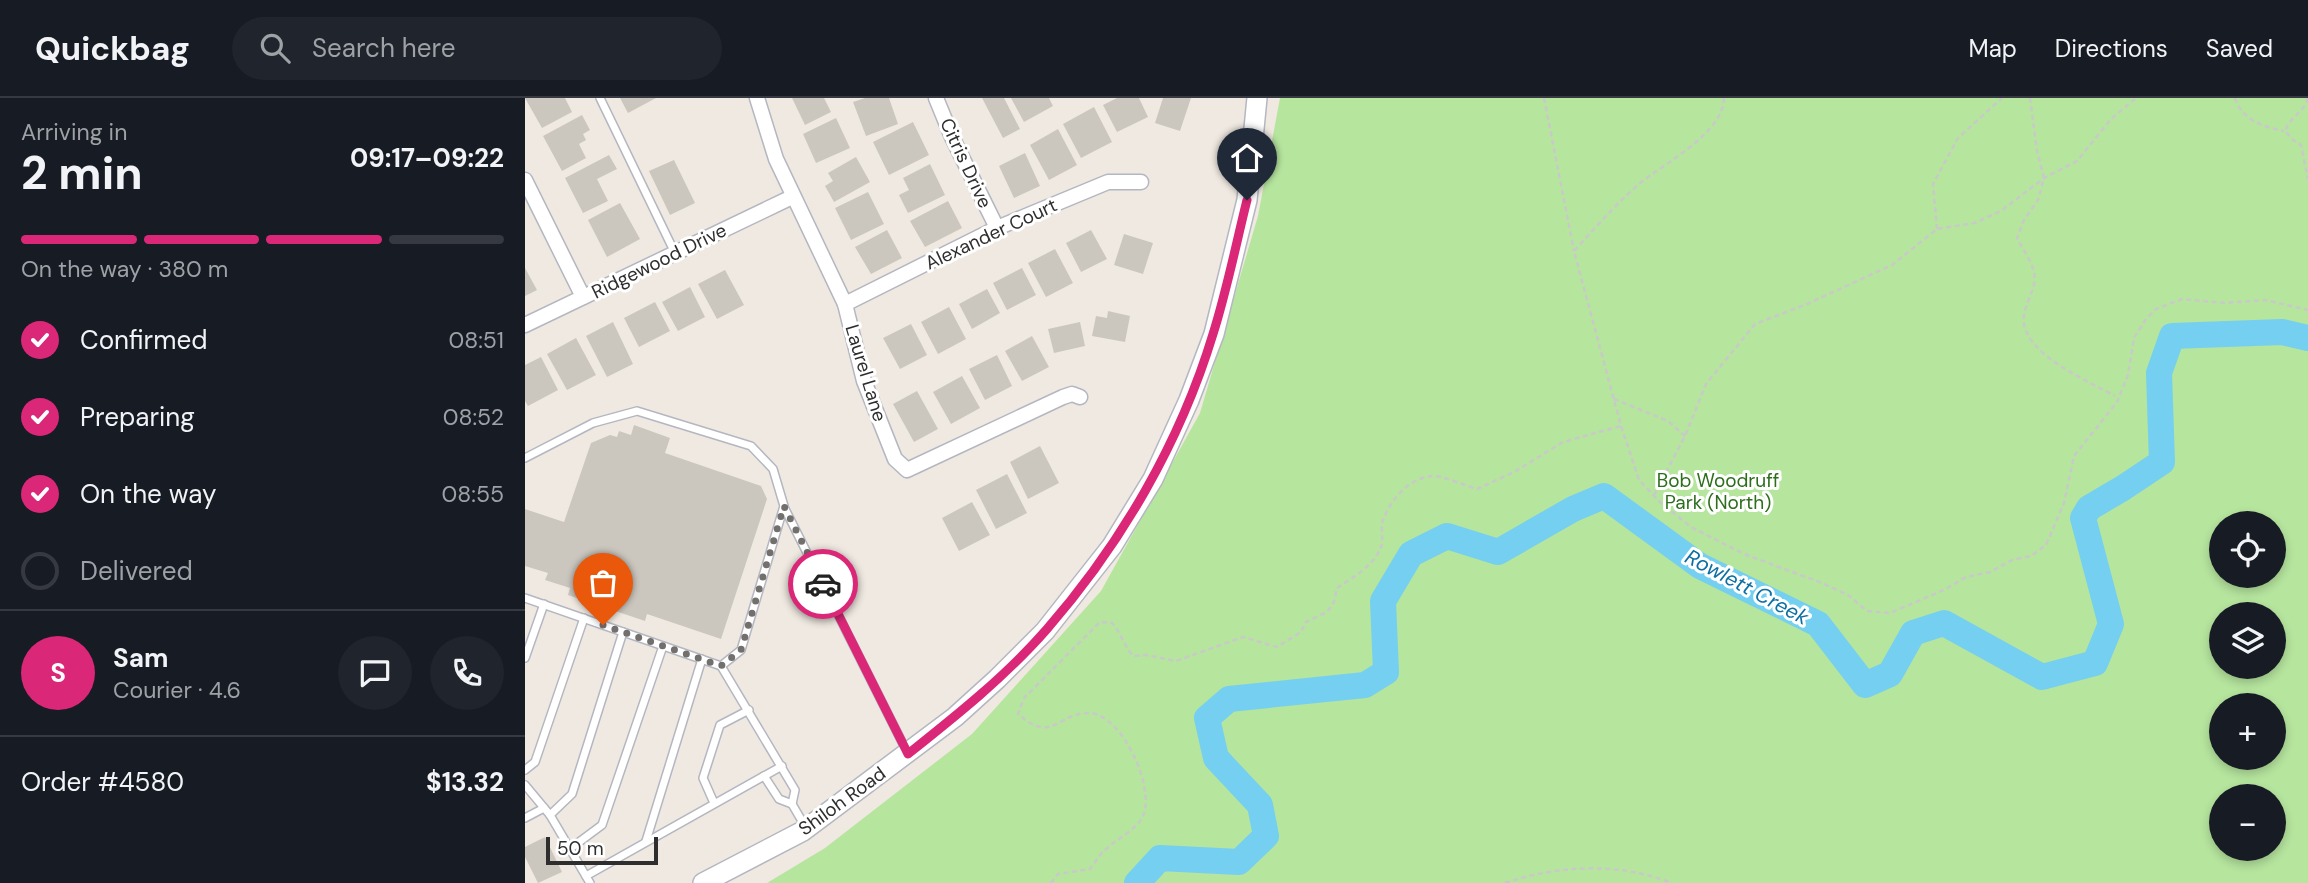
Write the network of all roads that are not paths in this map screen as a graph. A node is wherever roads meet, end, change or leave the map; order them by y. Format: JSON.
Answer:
{"nodes":[{"id":1,"x":600,"y":98,"type":"edge"},
{"id":2,"x":757,"y":98,"type":"edge"},
{"id":3,"x":936,"y":98,"type":"edge"},
{"id":4,"x":1257,"y":98,"type":"edge"},
{"id":5,"x":525,"y":180,"type":"edge"},
{"id":6,"x":1141,"y":182,"type":"dead end"},
{"id":7,"x":792,"y":197,"type":"junction"},
{"id":8,"x":997,"y":229,"type":"junction"},
{"id":9,"x":675,"y":253,"type":"junction"},
{"id":10,"x":583,"y":297,"type":"junction"},
{"id":11,"x":845,"y":304,"type":"junction"},
{"id":12,"x":525,"y":325,"type":"edge"},
{"id":13,"x":1080,"y":397,"type":"dead end"},
{"id":14,"x":525,"y":458,"type":"edge"},
{"id":15,"x":784,"y":506,"type":"junction"},
{"id":16,"x":525,"y":598,"type":"edge"},
{"id":17,"x":544,"y":604,"type":"junction"},
{"id":18,"x":584,"y":618,"type":"junction"},
{"id":19,"x":623,"y":632,"type":"junction"},
{"id":20,"x":663,"y":646,"type":"junction"},
{"id":21,"x":525,"y":658,"type":"edge"},
{"id":22,"x":702,"y":659,"type":"junction"},
{"id":23,"x":721,"y":666,"type":"junction"},
{"id":24,"x":749,"y":710,"type":"junction"},
{"id":25,"x":908,"y":754,"type":"junction"},
{"id":26,"x":782,"y":766,"type":"junction"},
{"id":27,"x":525,"y":770,"type":"edge"},
{"id":28,"x":765,"y":776,"type":"junction"},
{"id":29,"x":525,"y":785,"type":"edge"},
{"id":30,"x":714,"y":803,"type":"junction"},
{"id":31,"x":792,"y":804,"type":"junction"},
{"id":32,"x":547,"y":812,"type":"junction"},
{"id":33,"x":525,"y":818,"type":"edge"},
{"id":34,"x":806,"y":829,"type":"junction"},
{"id":35,"x":646,"y":841,"type":"junction"},
{"id":36,"x":571,"y":848,"type":"junction"},
{"id":37,"x":763,"y":852,"type":"junction"},
{"id":38,"x":588,"y":879,"type":"edge"},
{"id":39,"x":703,"y":883,"type":"edge"},
{"id":40,"x":722,"y":883,"type":"edge"}],
"edges":[{"from":1,"to":9,"type":"lane"},
{"from":2,"to":7,"type":"street","name":"Laurel Lane"},
{"from":3,"to":8,"type":"street","name":"Citris Drive"},
{"from":4,"to":25,"type":"main road","name":"Shiloh Road"},
{"from":5,"to":10,"type":"street"},
{"from":6,"to":8,"type":"street","name":"Alexander Court"},
{"from":7,"to":9,"type":"street","name":"Ridgewood Drive"},
{"from":7,"to":11,"type":"street","name":"Laurel Lane"},
{"from":8,"to":11,"type":"street","name":"Alexander Court"},
{"from":9,"to":10,"type":"street","name":"Ridgewood Drive"},
{"from":10,"to":12,"type":"street","name":"Ridgewood Drive"},
{"from":11,"to":13,"type":"street","name":"Laurel Lane"},
{"from":14,"to":15,"type":"lane"},
{"from":15,"to":23,"type":"lane"},
{"from":15,"to":25,"type":"lane"},
{"from":16,"to":17,"type":"lane"},
{"from":17,"to":18,"type":"lane"},
{"from":17,"to":21,"type":"lane"},
{"from":18,"to":19,"type":"lane"},
{"from":18,"to":27,"type":"lane"},
{"from":19,"to":20,"type":"lane"},
{"from":19,"to":32,"type":"lane"},
{"from":20,"to":22,"type":"lane"},
{"from":20,"to":36,"type":"lane"},
{"from":22,"to":23,"type":"lane"},
{"from":22,"to":35,"type":"lane"},
{"from":23,"to":24,"type":"lane"},
{"from":24,"to":26,"type":"lane"},
{"from":24,"to":30,"type":"lane"},
{"from":25,"to":34,"type":"main road","name":"Shiloh Road"},
{"from":26,"to":28,"type":"lane"},
{"from":26,"to":31,"type":"lane"},
{"from":28,"to":30,"type":"lane"},
{"from":28,"to":31,"type":"lane"},
{"from":29,"to":32,"type":"lane"},
{"from":30,"to":35,"type":"lane"},
{"from":31,"to":34,"type":"lane"},
{"from":32,"to":33,"type":"lane"},
{"from":32,"to":36,"type":"lane"},
{"from":34,"to":37,"type":"main road","name":"Shiloh Road"},
{"from":35,"to":38,"type":"lane"},
{"from":36,"to":38,"type":"lane"},
{"from":37,"to":39,"type":"main road","name":"Shiloh Road"},
{"from":37,"to":40,"type":"main road","name":"Shiloh Road"}]}
